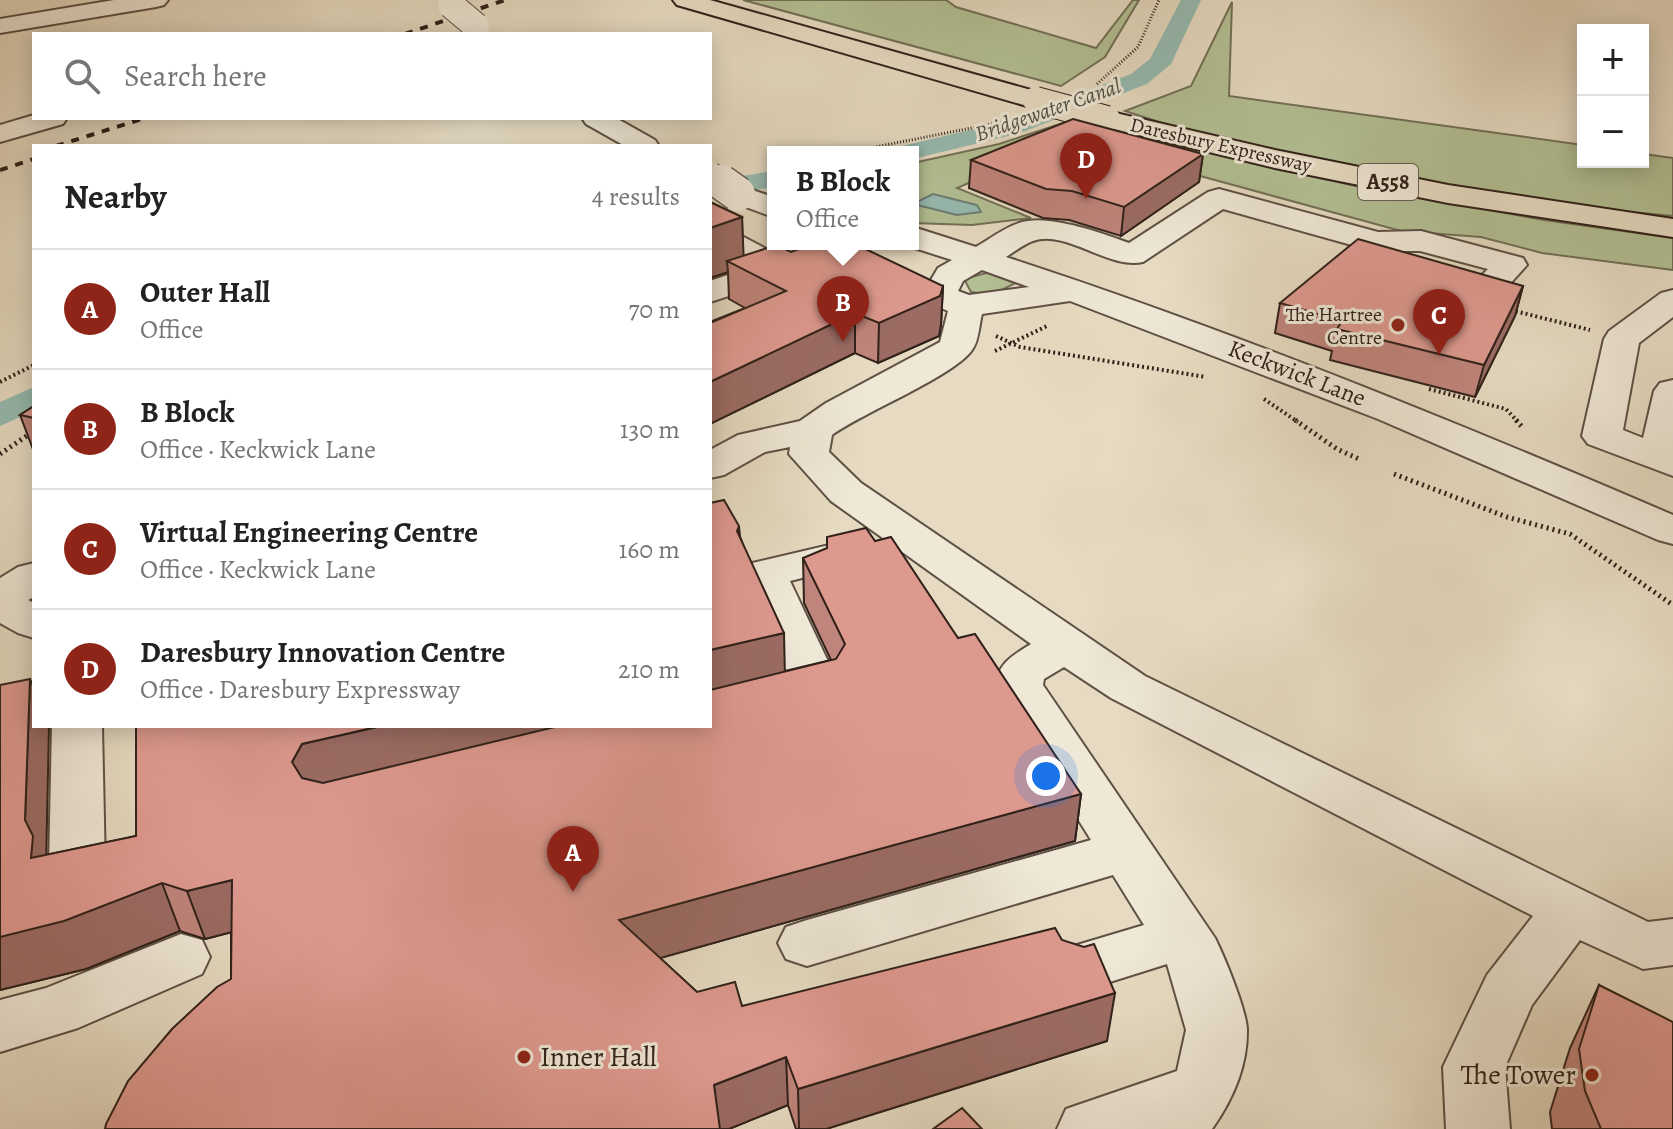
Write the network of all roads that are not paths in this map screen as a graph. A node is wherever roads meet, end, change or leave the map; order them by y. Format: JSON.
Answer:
{"nodes":[{"id":1,"x":156,"y":0,"type":"edge"},
{"id":2,"x":685,"y":0,"type":"edge"},
{"id":3,"x":447,"y":3,"type":"edge"},
{"id":4,"x":0,"y":26,"type":"edge"},
{"id":5,"x":481,"y":30,"type":"edge"},
{"id":6,"x":46,"y":120,"type":"edge"},
{"id":7,"x":600,"y":120,"type":"edge"},
{"id":8,"x":0,"y":134,"type":"edge"},
{"id":9,"x":642,"y":144,"type":"edge"},
{"id":10,"x":712,"y":176,"type":"edge"},
{"id":11,"x":767,"y":206,"type":"edge"},
{"id":12,"x":1673,"y":228,"type":"edge"},
{"id":13,"x":712,"y":233,"type":"edge"},
{"id":14,"x":919,"y":239,"type":"edge"},
{"id":15,"x":1377,"y":242,"type":"edge"},
{"id":16,"x":980,"y":260,"type":"junction"},
{"id":17,"x":712,"y":291,"type":"edge"},
{"id":18,"x":1072,"y":291,"type":"junction"},
{"id":19,"x":1673,"y":300,"type":"edge"},
{"id":20,"x":974,"y":326,"type":"junction"},
{"id":21,"x":1673,"y":391,"type":"edge"},
{"id":22,"x":813,"y":430,"type":"junction"},
{"id":23,"x":1665,"y":461,"type":"edge"},
{"id":24,"x":712,"y":465,"type":"edge"},
{"id":25,"x":1673,"y":531,"type":"edge"},
{"id":26,"x":912,"y":538,"type":"junction"},
{"id":27,"x":32,"y":578,"type":"edge"},
{"id":28,"x":0,"y":600,"type":"edge"},
{"id":29,"x":32,"y":622,"type":"edge"},
{"id":30,"x":1064,"y":645,"type":"junction"},
{"id":31,"x":712,"y":717,"type":"edge"},
{"id":32,"x":77,"y":728,"type":"edge"},
{"id":33,"x":1126,"y":851,"type":"junction"},
{"id":34,"x":77,"y":868,"type":"edge"},
{"id":35,"x":1571,"y":909,"type":"junction"},
{"id":36,"x":1182,"y":937,"type":"junction"},
{"id":37,"x":1673,"y":942,"type":"edge"},
{"id":38,"x":807,"y":943,"type":"dead end"},
{"id":39,"x":181,"y":957,"type":"dead end"},
{"id":40,"x":1078,"y":968,"type":"edge"},
{"id":41,"x":0,"y":1026,"type":"edge"},
{"id":42,"x":1189,"y":1109,"type":"edge"},
{"id":43,"x":1471,"y":1127,"type":"edge"},
{"id":44,"x":1089,"y":1129,"type":"edge"}],
"edges":[{"from":1,"to":4,"type":"street"},
{"from":2,"to":12,"type":"main road","name":"Daresbury Expressway","number":"A558","bridge":true},
{"from":3,"to":5,"type":"street","bridge":true},
{"from":6,"to":8,"type":"street"},
{"from":7,"to":9,"type":"street"},
{"from":10,"to":11,"type":"street","bridge":true},
{"from":13,"to":17,"type":"street"},
{"from":14,"to":16,"type":"street","name":"Keckwick Lane"},
{"from":15,"to":16,"type":"street"},
{"from":16,"to":18,"type":"street","name":"Keckwick Lane"},
{"from":16,"to":20,"type":"street"},
{"from":18,"to":20,"type":"street"},
{"from":18,"to":25,"type":"street","name":"Keckwick Lane"},
{"from":19,"to":23,"type":"street"},
{"from":20,"to":22,"type":"street"},
{"from":21,"to":23,"type":"street"},
{"from":22,"to":24,"type":"street"},
{"from":22,"to":26,"type":"street"},
{"from":26,"to":30,"type":"street"},
{"from":26,"to":31,"type":"street"},
{"from":27,"to":28,"type":"street"},
{"from":28,"to":29,"type":"street"},
{"from":30,"to":33,"type":"street"},
{"from":30,"to":35,"type":"street"},
{"from":32,"to":34,"type":"street"},
{"from":33,"to":36,"type":"street"},
{"from":33,"to":38,"type":"street"},
{"from":35,"to":37,"type":"street"},
{"from":35,"to":43,"type":"street"},
{"from":36,"to":40,"type":"street"},
{"from":36,"to":42,"type":"street"},
{"from":39,"to":41,"type":"street"},
{"from":42,"to":44,"type":"street"}]}
